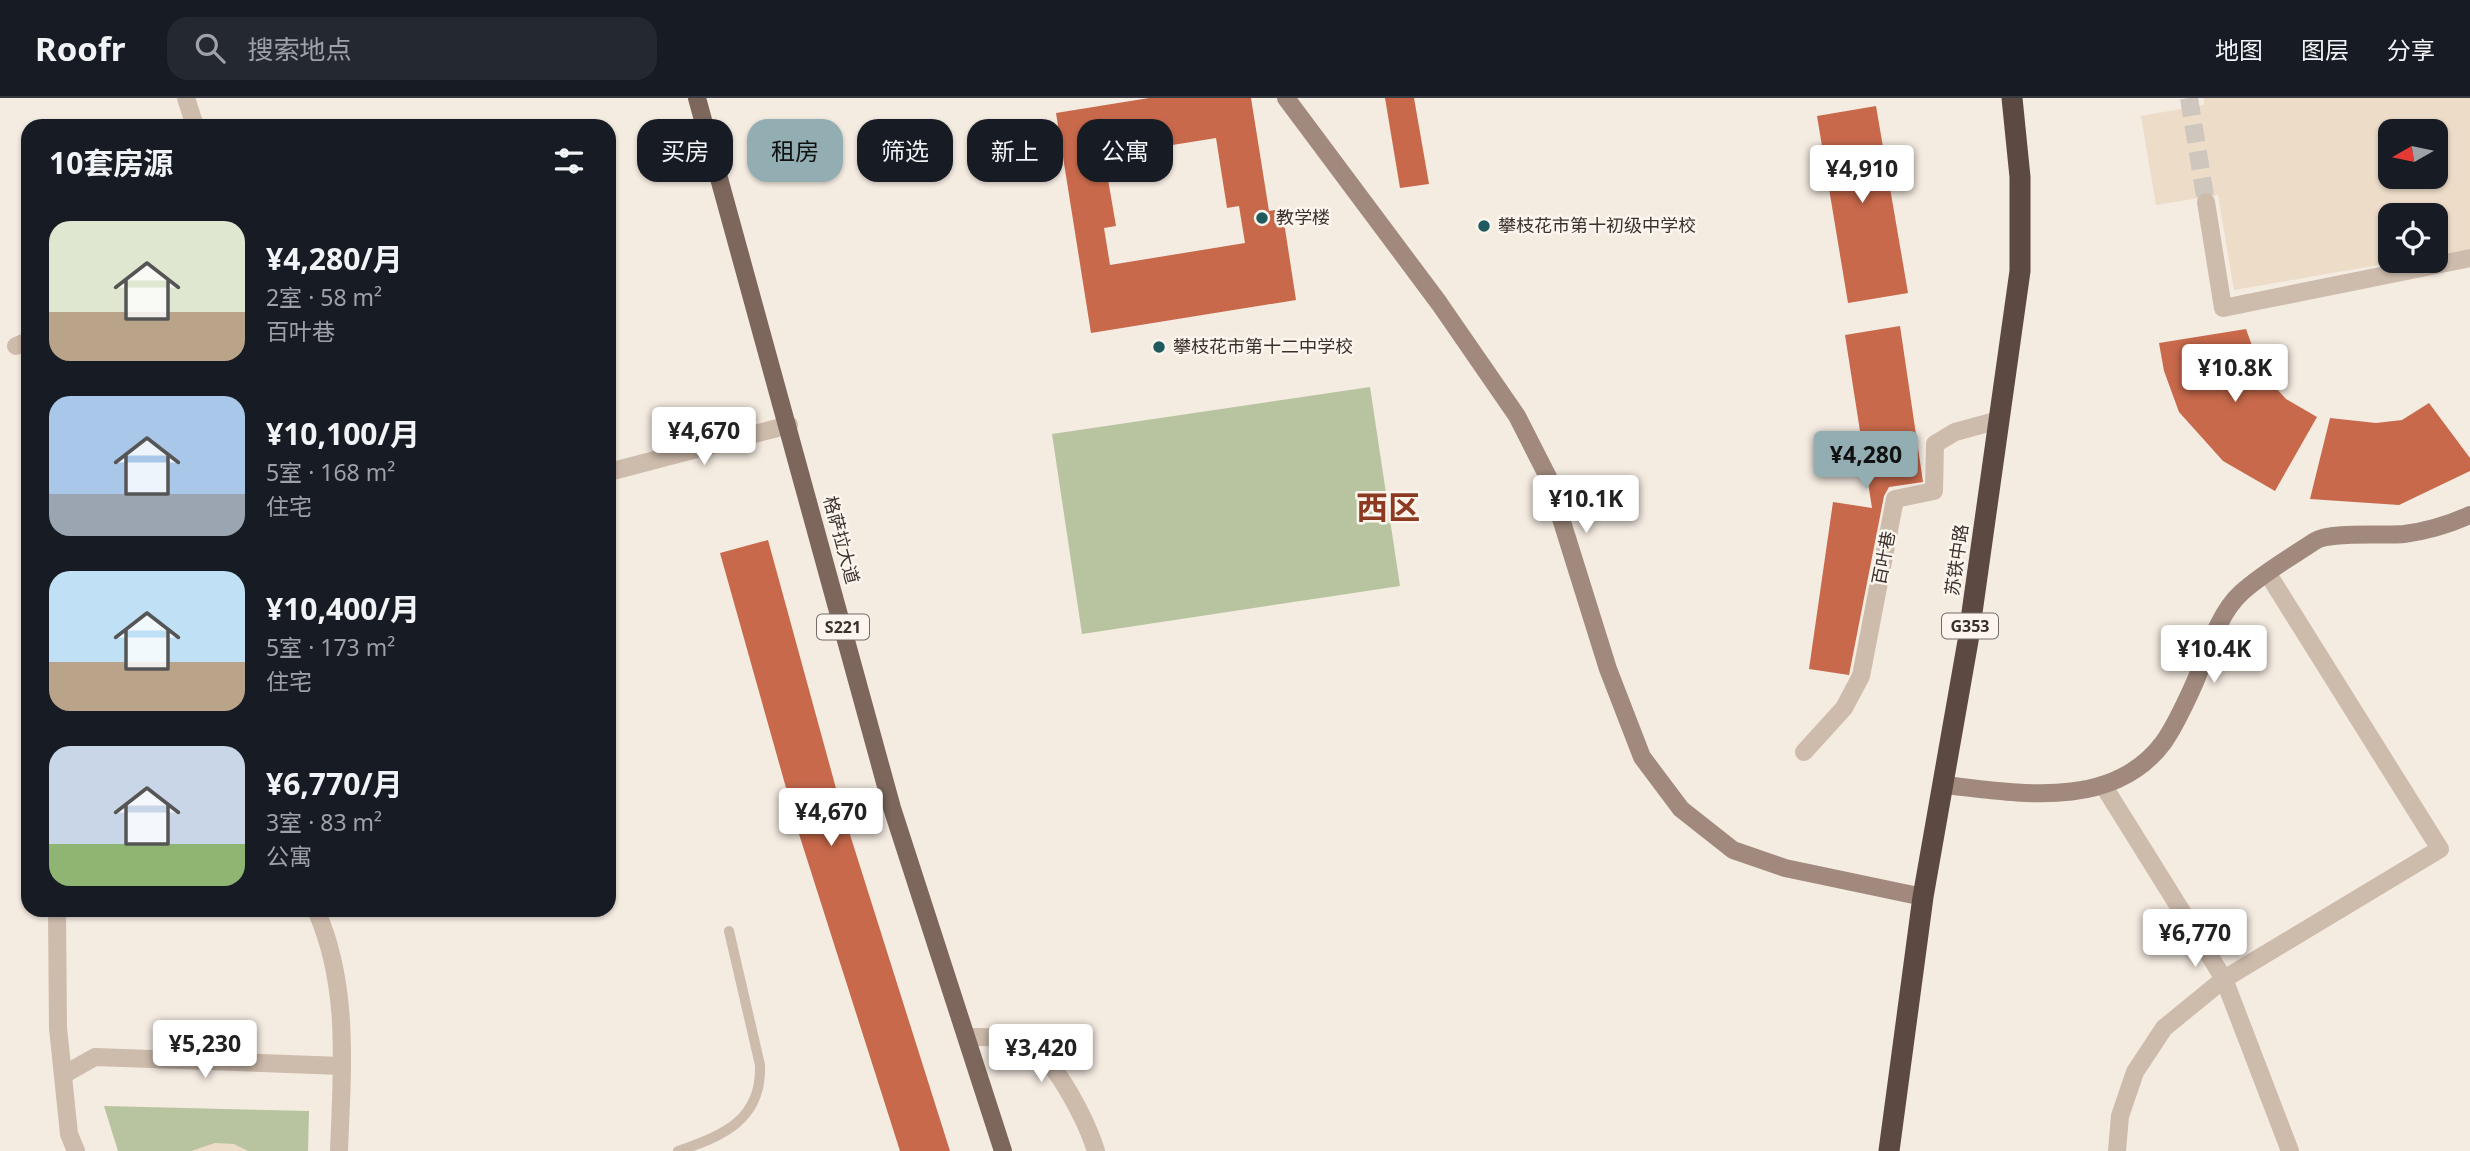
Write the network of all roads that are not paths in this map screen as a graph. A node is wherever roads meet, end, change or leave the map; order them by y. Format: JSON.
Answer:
{"nodes":[{"id":1,"x":186,"y":98,"type":"edge"},
{"id":2,"x":696,"y":98,"type":"edge"},
{"id":3,"x":1286,"y":98,"type":"edge"},
{"id":4,"x":2012,"y":98,"type":"edge"},
{"id":5,"x":193,"y":119,"type":"edge"},
{"id":6,"x":2206,"y":202,"type":"tunnel mouth"},
{"id":7,"x":2470,"y":258,"type":"edge"},
{"id":8,"x":1999,"y":420,"type":"junction"},
{"id":9,"x":789,"y":425,"type":"junction"},
{"id":10,"x":616,"y":470,"type":"edge"},
{"id":11,"x":2470,"y":515,"type":"edge"},
{"id":12,"x":2268,"y":574,"type":"junction"},
{"id":13,"x":1804,"y":752,"type":"dead end"},
{"id":14,"x":1945,"y":785,"type":"junction"},
{"id":15,"x":2103,"y":785,"type":"junction"},
{"id":16,"x":1923,"y":897,"type":"junction"},
{"id":17,"x":57,"y":917,"type":"edge"},
{"id":18,"x":318,"y":917,"type":"edge"},
{"id":19,"x":729,"y":931,"type":"dead end"},
{"id":20,"x":2224,"y":979,"type":"junction"},
{"id":21,"x":969,"y":1037,"type":"junction"},
{"id":22,"x":342,"y":1066,"type":"junction"},
{"id":23,"x":63,"y":1075,"type":"junction"},
{"id":24,"x":76,"y":1151,"type":"edge"},
{"id":25,"x":339,"y":1151,"type":"edge"},
{"id":26,"x":678,"y":1151,"type":"edge"},
{"id":27,"x":1003,"y":1151,"type":"edge"},
{"id":28,"x":1096,"y":1151,"type":"edge"},
{"id":29,"x":1889,"y":1151,"type":"edge"},
{"id":30,"x":2117,"y":1151,"type":"edge"},
{"id":31,"x":2290,"y":1151,"type":"edge"}],
"edges":[{"from":1,"to":5,"type":"street"},
{"from":2,"to":9,"type":"main road","name":"格萨拉大道","number":"S221"},
{"from":3,"to":16,"type":"street"},
{"from":4,"to":8,"type":"highway","name":"苏铁中路","number":"G353"},
{"from":6,"to":7,"type":"street"},
{"from":8,"to":13,"type":"street","name":"百叶巷"},
{"from":8,"to":14,"type":"highway","name":"苏铁中路","number":"G353"},
{"from":9,"to":10,"type":"street"},
{"from":9,"to":21,"type":"main road","name":"格萨拉大道","number":"S221"},
{"from":11,"to":12,"type":"street"},
{"from":12,"to":15,"type":"street"},
{"from":12,"to":20,"type":"street"},
{"from":14,"to":15,"type":"street"},
{"from":14,"to":16,"type":"highway","name":"苏铁中路","number":"G353"},
{"from":15,"to":20,"type":"street"},
{"from":16,"to":29,"type":"highway","name":"苏铁中路","number":"G353"},
{"from":17,"to":23,"type":"street"},
{"from":18,"to":22,"type":"street"},
{"from":19,"to":26,"type":"lane"},
{"from":20,"to":30,"type":"street"},
{"from":20,"to":31,"type":"street"},
{"from":21,"to":27,"type":"main road","name":"格萨拉大道","number":"S221"},
{"from":21,"to":28,"type":"street"},
{"from":22,"to":23,"type":"street"},
{"from":22,"to":25,"type":"street"},
{"from":23,"to":24,"type":"street"}]}
